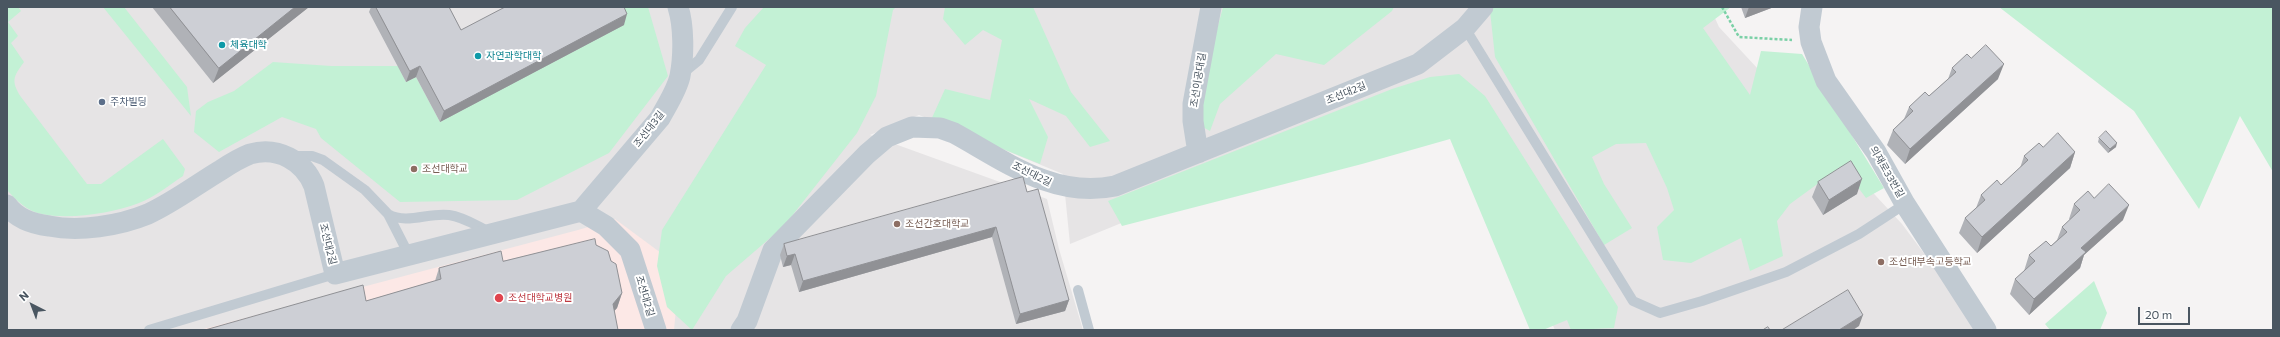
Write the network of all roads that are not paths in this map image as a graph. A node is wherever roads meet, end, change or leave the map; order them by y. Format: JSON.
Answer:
{"nodes":[{"id":1,"x":678,"y":7,"type":"edge"},
{"id":2,"x":732,"y":7,"type":"edge"},
{"id":3,"x":1211,"y":7,"type":"edge"},
{"id":4,"x":1483,"y":7,"type":"edge"},
{"id":5,"x":1812,"y":7,"type":"edge"},
{"id":6,"x":1465,"y":28,"type":"junction"},
{"id":7,"x":680,"y":76,"type":"junction"},
{"id":8,"x":1198,"y":153,"type":"junction"},
{"id":9,"x":285,"y":156,"type":"junction"},
{"id":10,"x":1905,"y":204,"type":"junction"},
{"id":11,"x":8,"y":207,"type":"edge"},
{"id":12,"x":581,"y":211,"type":"junction"},
{"id":13,"x":388,"y":214,"type":"junction"},
{"id":14,"x":494,"y":233,"type":"junction"},
{"id":15,"x":409,"y":255,"type":"junction"},
{"id":16,"x":335,"y":274,"type":"junction"},
{"id":17,"x":1078,"y":290,"type":"dead end"},
{"id":18,"x":150,"y":330,"type":"edge"},
{"id":19,"x":656,"y":330,"type":"edge"},
{"id":20,"x":741,"y":330,"type":"edge"},
{"id":21,"x":1089,"y":330,"type":"edge"},
{"id":22,"x":1986,"y":330,"type":"edge"}],
"edges":[{"from":1,"to":7,"type":"street","name":"조선대3길"},
{"from":2,"to":7,"type":"lane"},
{"from":3,"to":8,"type":"street","name":"조선이공대길"},
{"from":4,"to":6,"type":"street","name":"조선대2길"},
{"from":5,"to":10,"type":"street","name":"의재로33번길"},
{"from":6,"to":8,"type":"street","name":"조선대2길"},
{"from":6,"to":10,"type":"lane"},
{"from":7,"to":12,"type":"street","name":"조선대3길"},
{"from":8,"to":20,"type":"street","name":"조선대2길"},
{"from":9,"to":11,"type":"street","name":"조선대2길"},
{"from":9,"to":13,"type":"lane"},
{"from":9,"to":16,"type":"street","name":"조선대2길"},
{"from":10,"to":22,"type":"street","name":"의재로33번길"},
{"from":12,"to":14,"type":"street","name":"조선대2길"},
{"from":12,"to":19,"type":"street","name":"조선대2길"},
{"from":13,"to":14,"type":"lane"},
{"from":13,"to":15,"type":"lane"},
{"from":14,"to":15,"type":"street","name":"조선대2길"},
{"from":15,"to":16,"type":"street","name":"조선대2길"},
{"from":16,"to":18,"type":"lane"},
{"from":17,"to":21,"type":"lane"}]}
